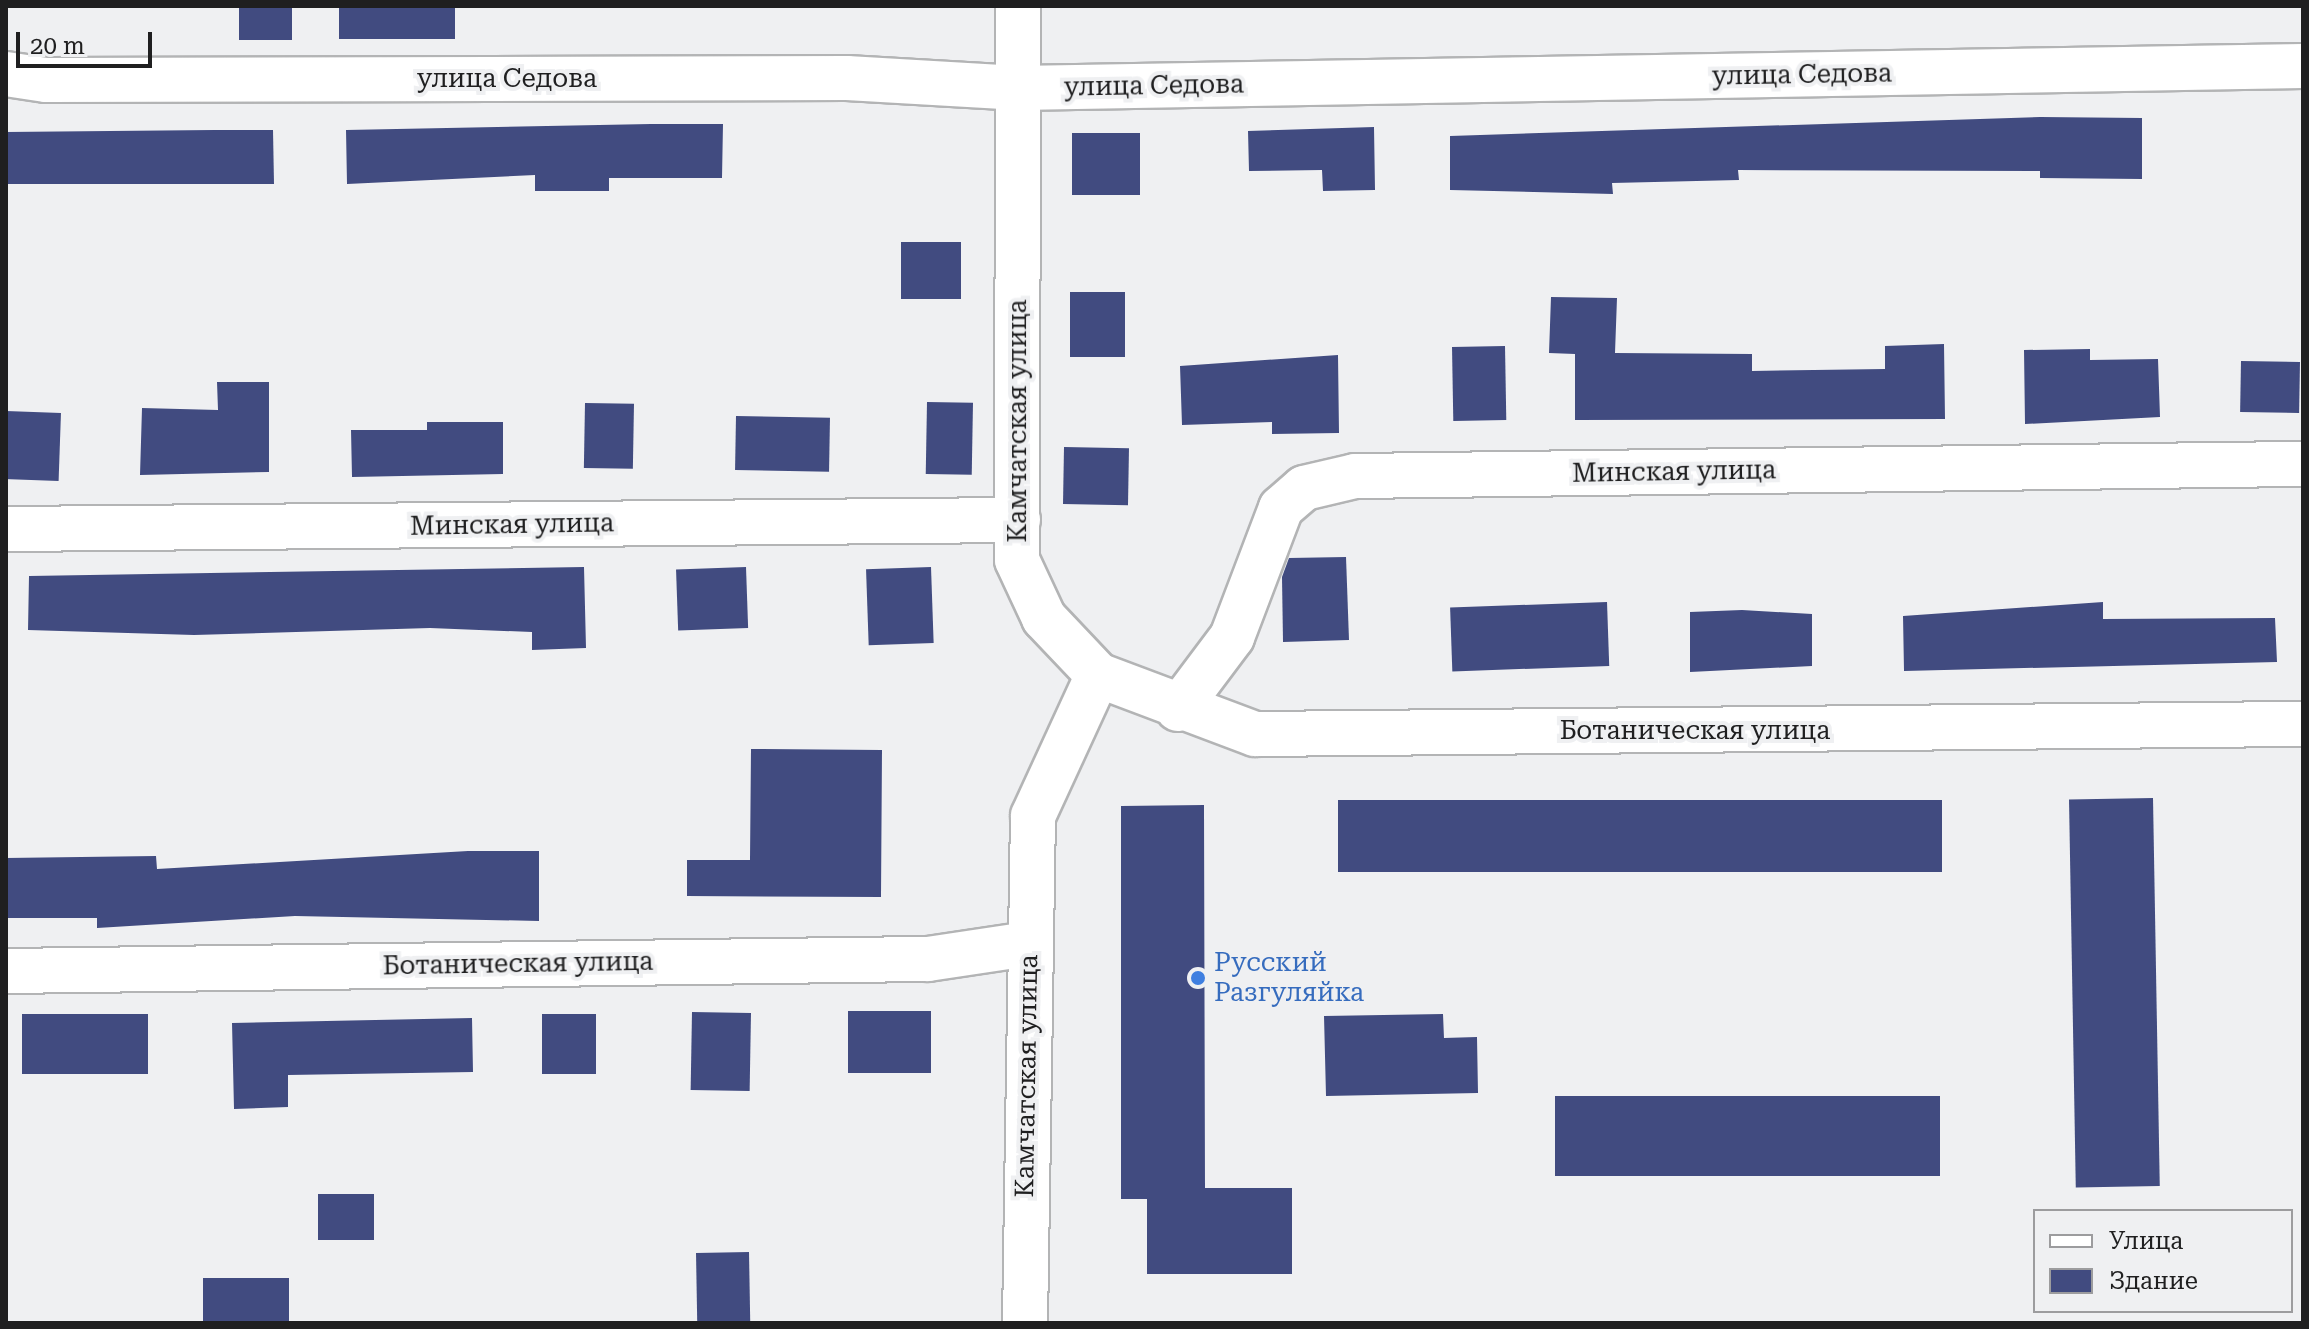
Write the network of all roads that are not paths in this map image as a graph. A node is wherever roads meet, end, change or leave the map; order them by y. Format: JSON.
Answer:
{"nodes":[{"id":1,"x":1018,"y":6,"type":"edge"},
{"id":2,"x":2303,"y":66,"type":"edge"},
{"id":3,"x":6,"y":74,"type":"edge"},
{"id":4,"x":1018,"y":88,"type":"junction"},
{"id":5,"x":2303,"y":464,"type":"edge"},
{"id":6,"x":1018,"y":520,"type":"junction"},
{"id":7,"x":6,"y":529,"type":"edge"},
{"id":8,"x":1098,"y":675,"type":"junction"},
{"id":9,"x":1178,"y":709,"type":"junction"},
{"id":10,"x":2303,"y":724,"type":"edge"},
{"id":11,"x":1028,"y":944,"type":"junction"},
{"id":12,"x":6,"y":971,"type":"edge"},
{"id":13,"x":1025,"y":1323,"type":"edge"}],
"edges":[{"from":1,"to":4,"type":"street","name":"Камчатская улица"},
{"from":2,"to":4,"type":"street","name":"улица Седова"},
{"from":3,"to":4,"type":"street","name":"улица Седова"},
{"from":4,"to":6,"type":"street","name":"Камчатская улица"},
{"from":5,"to":9,"type":"street","name":"Минская улица"},
{"from":6,"to":7,"type":"street","name":"Минская улица"},
{"from":6,"to":8,"type":"street","name":"Камчатская улица"},
{"from":8,"to":9,"type":"street","name":"Ботаническая улица"},
{"from":8,"to":11,"type":"street","name":"Камчатская улица"},
{"from":9,"to":10,"type":"street","name":"Ботаническая улица"},
{"from":11,"to":12,"type":"street","name":"Ботаническая улица"},
{"from":11,"to":13,"type":"street","name":"Камчатская улица"}]}
